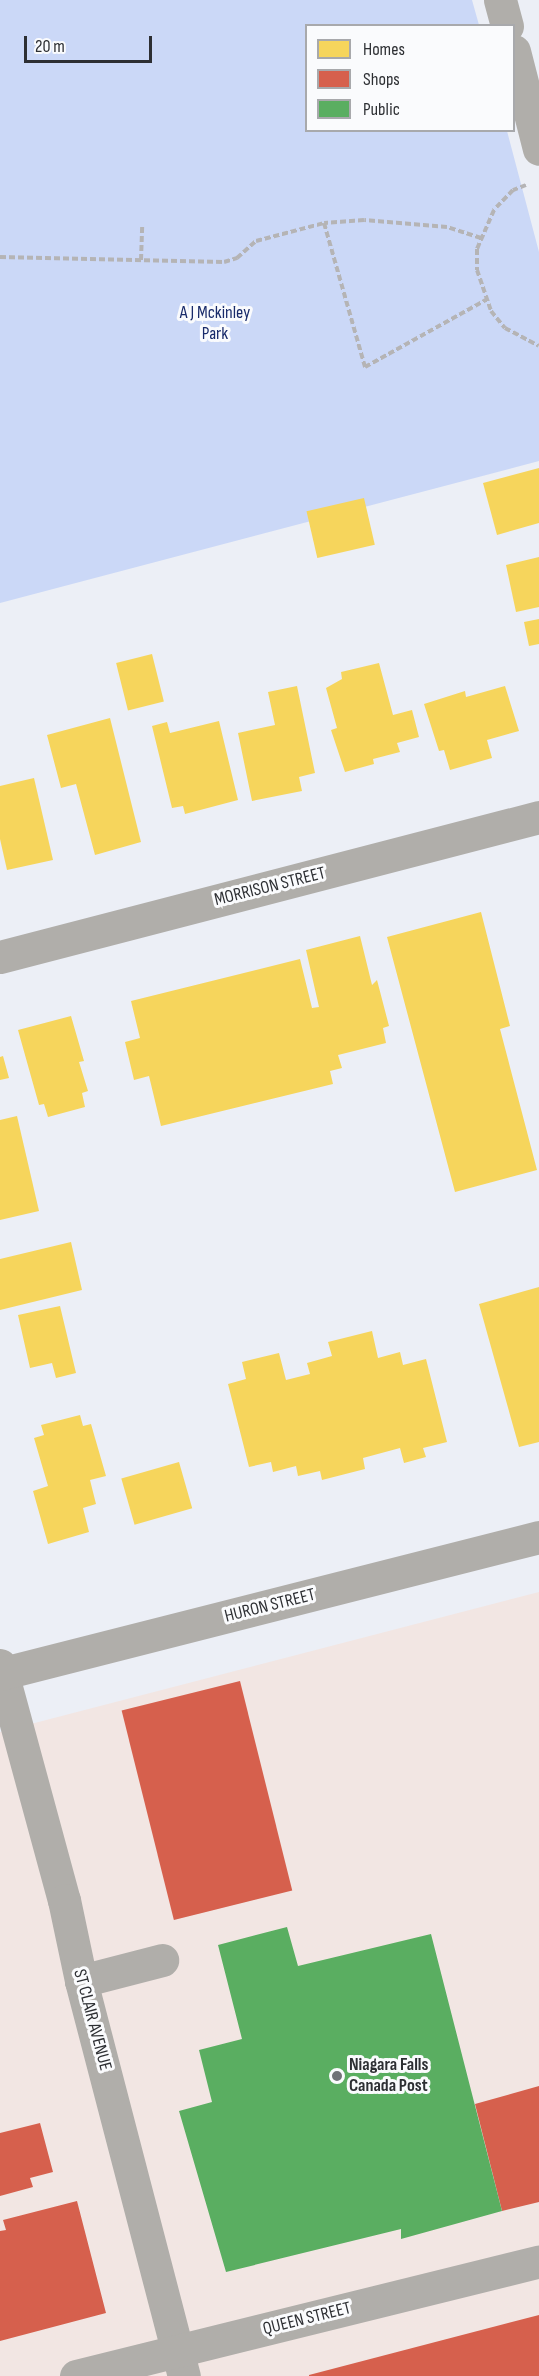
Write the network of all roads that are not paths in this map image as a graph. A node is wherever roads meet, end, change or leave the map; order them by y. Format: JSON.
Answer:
{"nodes":[{"id":1,"x":500,"y":0,"type":"edge"},
{"id":2,"x":506,"y":24,"type":"edge"},
{"id":3,"x":515,"y":56,"type":"edge"},
{"id":4,"x":532,"y":95,"type":"edge"},
{"id":5,"x":539,"y":149,"type":"edge"},
{"id":6,"x":539,"y":817,"type":"edge"},
{"id":7,"x":0,"y":957,"type":"edge"},
{"id":8,"x":539,"y":1537,"type":"edge"},
{"id":9,"x":1,"y":1671,"type":"edge"},
{"id":10,"x":162,"y":1959,"type":"dead end"},
{"id":11,"x":81,"y":1981,"type":"junction"},
{"id":12,"x":539,"y":2261,"type":"edge"},
{"id":13,"x":180,"y":2363,"type":"edge"},
{"id":14,"x":76,"y":2376,"type":"edge"}],
"edges":[{"from":1,"to":2,"type":"street"},
{"from":3,"to":4,"type":"street"},
{"from":4,"to":5,"type":"street"},
{"from":6,"to":7,"type":"street","name":"MORRISON STREET"},
{"from":8,"to":9,"type":"street","name":"HURON STREET"},
{"from":9,"to":11,"type":"street","name":"ST CLAIR AVENUE"},
{"from":10,"to":11,"type":"street"},
{"from":11,"to":13,"type":"street","name":"ST CLAIR AVENUE"},
{"from":12,"to":13,"type":"street","name":"QUEEN STREET"},
{"from":13,"to":14,"type":"street","name":"QUEEN STREET"}]}
